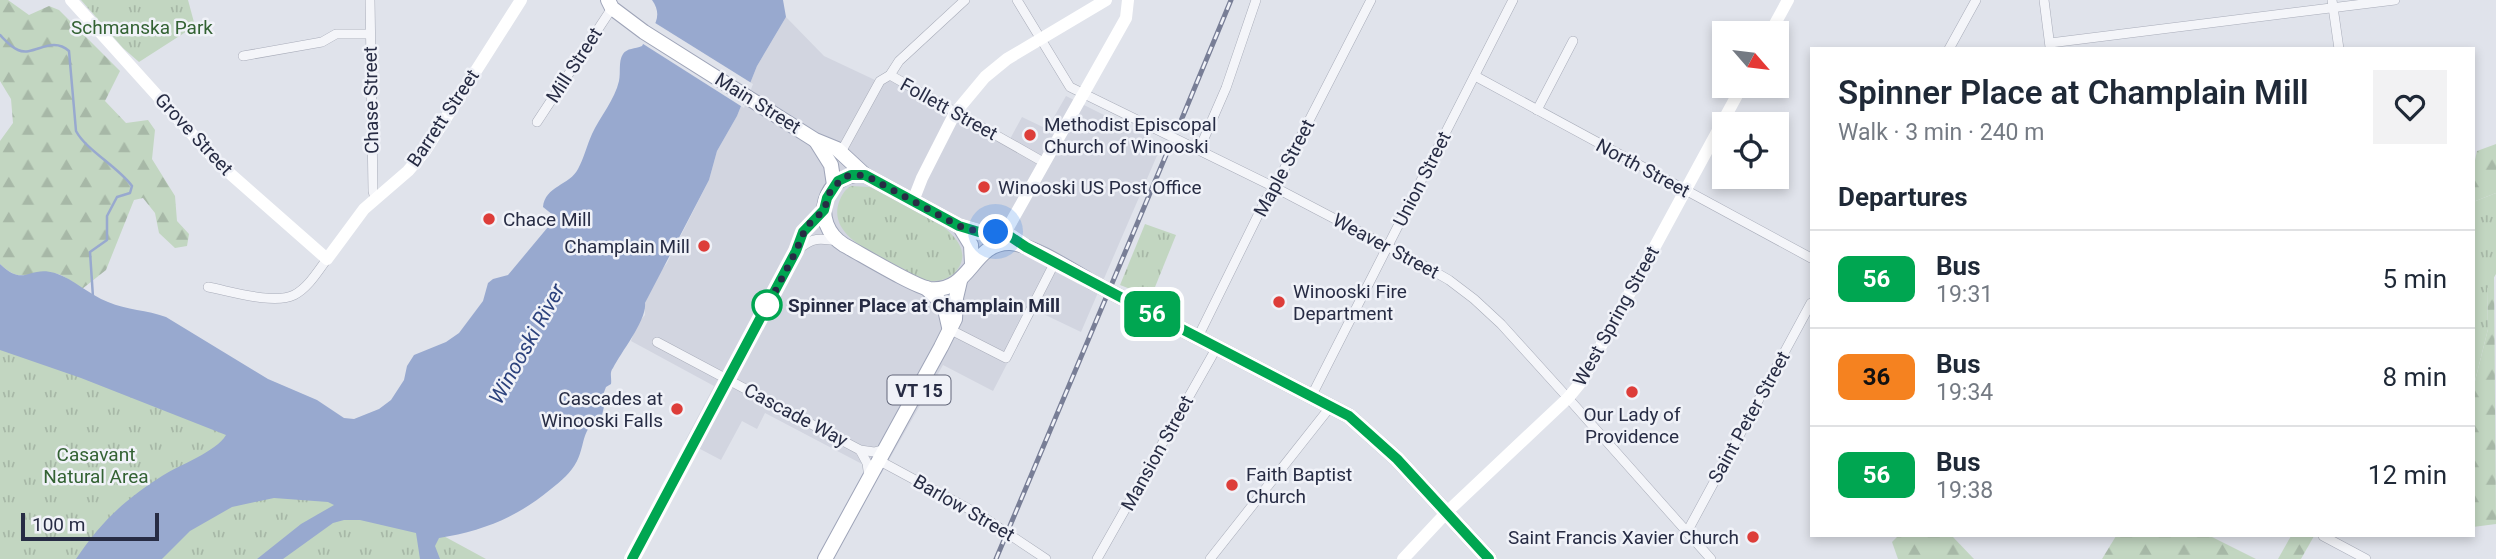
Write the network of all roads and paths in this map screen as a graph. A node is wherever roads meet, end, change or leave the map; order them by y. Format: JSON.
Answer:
{"nodes":[{"id":1,"x":71,"y":0,"type":"edge"},
{"id":2,"x":370,"y":0,"type":"edge"},
{"id":3,"x":521,"y":0,"type":"edge"},
{"id":4,"x":965,"y":0,"type":"edge"},
{"id":5,"x":1017,"y":0,"type":"edge"},
{"id":6,"x":1106,"y":0,"type":"edge"},
{"id":7,"x":1129,"y":0,"type":"edge"},
{"id":8,"x":1256,"y":0,"type":"edge"},
{"id":9,"x":1371,"y":0,"type":"edge"},
{"id":10,"x":1513,"y":0,"type":"edge"},
{"id":11,"x":1788,"y":0,"type":"edge"},
{"id":12,"x":1976,"y":0,"type":"edge"},
{"id":13,"x":2044,"y":0,"type":"edge"},
{"id":14,"x":2395,"y":0,"type":"edge"},
{"id":15,"x":607,"y":3,"type":"edge"},
{"id":16,"x":2332,"y":4,"type":"edge"},
{"id":17,"x":1777,"y":21,"type":"edge"},
{"id":18,"x":370,"y":34,"type":"junction"},
{"id":19,"x":1041,"y":39,"type":"junction"},
{"id":20,"x":1573,"y":41,"type":"dead end"},
{"id":21,"x":2050,"y":46,"type":"edge"},
{"id":22,"x":1950,"y":47,"type":"edge"},
{"id":23,"x":2339,"y":47,"type":"edge"},
{"id":24,"x":243,"y":56,"type":"dead end"},
{"id":25,"x":890,"y":75,"type":"junction"},
{"id":26,"x":1475,"y":76,"type":"junction"},
{"id":27,"x":1084,"y":93,"type":"junction"},
{"id":28,"x":1735,"y":98,"type":"edge"},
{"id":29,"x":1537,"y":110,"type":"junction"},
{"id":30,"x":955,"y":113,"type":"junction"},
{"id":31,"x":537,"y":122,"type":"dead end"},
{"id":32,"x":816,"y":140,"type":"junction"},
{"id":33,"x":1199,"y":150,"type":"junction"},
{"id":34,"x":841,"y":152,"type":"junction"},
{"id":35,"x":1045,"y":163,"type":"junction"},
{"id":36,"x":865,"y":175,"type":"junction"},
{"id":37,"x":834,"y":185,"type":"junction"},
{"id":38,"x":1274,"y":187,"type":"junction"},
{"id":39,"x":1685,"y":191,"type":"junction"},
{"id":40,"x":916,"y":197,"type":"junction"},
{"id":41,"x":375,"y":199,"type":"junction"},
{"id":42,"x":824,"y":210,"type":"junction"},
{"id":43,"x":959,"y":226,"type":"junction"},
{"id":44,"x":1005,"y":233,"type":"junction"},
{"id":45,"x":838,"y":242,"type":"junction"},
{"id":46,"x":1388,"y":246,"type":"junction"},
{"id":47,"x":1026,"y":247,"type":"junction"},
{"id":48,"x":796,"y":251,"type":"junction"},
{"id":49,"x":1810,"y":257,"type":"edge"},
{"id":50,"x":327,"y":258,"type":"junction"},
{"id":51,"x":1055,"y":262,"type":"junction"},
{"id":52,"x":972,"y":263,"type":"junction"},
{"id":53,"x":960,"y":281,"type":"junction"},
{"id":54,"x":208,"y":286,"type":"dead end"},
{"id":55,"x":926,"y":288,"type":"junction"},
{"id":56,"x":1810,"y":305,"type":"edge"},
{"id":57,"x":949,"y":329,"type":"junction"},
{"id":58,"x":1198,"y":337,"type":"junction"},
{"id":59,"x":657,"y":342,"type":"dead end"},
{"id":60,"x":1217,"y":347,"type":"junction"},
{"id":61,"x":728,"y":380,"type":"junction"},
{"id":62,"x":1312,"y":395,"type":"junction"},
{"id":63,"x":1568,"y":398,"type":"junction"},
{"id":64,"x":1331,"y":405,"type":"junction"},
{"id":65,"x":860,"y":450,"type":"junction"},
{"id":66,"x":883,"y":455,"type":"junction"},
{"id":67,"x":870,"y":480,"type":"junction"},
{"id":68,"x":1447,"y":512,"type":"junction"},
{"id":69,"x":1687,"y":532,"type":"junction"},
{"id":70,"x":2325,"y":537,"type":"edge"},
{"id":71,"x":632,"y":559,"type":"edge"},
{"id":72,"x":825,"y":559,"type":"edge"},
{"id":73,"x":1046,"y":559,"type":"edge"},
{"id":74,"x":1097,"y":559,"type":"edge"},
{"id":75,"x":1210,"y":559,"type":"edge"},
{"id":76,"x":1403,"y":559,"type":"edge"},
{"id":77,"x":1489,"y":559,"type":"edge"},
{"id":78,"x":1711,"y":559,"type":"edge"},
{"id":79,"x":2366,"y":559,"type":"edge"}],
"edges":[{"from":1,"to":50,"type":"street","name":"Grove Street"},
{"from":2,"to":18,"type":"street","name":"Chase Street"},
{"from":3,"to":41,"type":"street","name":"Barrett Street"},
{"from":4,"to":25,"type":"street"},
{"from":5,"to":19,"type":"street","name":"Weaver Street"},
{"from":6,"to":19,"type":"street"},
{"from":7,"to":27,"type":"street"},
{"from":8,"to":33,"type":"street"},
{"from":9,"to":38,"type":"street","name":"Maple Street"},
{"from":10,"to":26,"type":"street","name":"Union Street"},
{"from":11,"to":17,"type":"street"},
{"from":12,"to":22,"type":"street"},
{"from":13,"to":21,"type":"street"},
{"from":14,"to":16,"type":"street"},
{"from":15,"to":31,"type":"street","name":"Mill Street"},
{"from":15,"to":32,"type":"main road","name":"Main Street"},
{"from":16,"to":21,"type":"street"},
{"from":16,"to":23,"type":"street"},
{"from":18,"to":24,"type":"street"},
{"from":18,"to":41,"type":"street","name":"Chase Street"},
{"from":19,"to":27,"type":"street","name":"Weaver Street"},
{"from":19,"to":30,"type":"street"},
{"from":20,"to":29,"type":"street"},
{"from":25,"to":30,"type":"street","name":"Follett Street"},
{"from":25,"to":34,"type":"street"},
{"from":26,"to":29,"type":"street","name":"North Street"},
{"from":26,"to":46,"type":"street","name":"Union Street"},
{"from":27,"to":33,"type":"street","name":"Weaver Street"},
{"from":27,"to":35,"type":"street"},
{"from":28,"to":39,"type":"street","name":"West Spring Street"},
{"from":29,"to":39,"type":"street","name":"North Street"},
{"from":30,"to":35,"type":"street","name":"Follett Street"},
{"from":30,"to":40,"type":"street"},
{"from":32,"to":34,"type":"main road","name":"Main Street"},
{"from":32,"to":37,"type":"main road","name":"Main Street"},
{"from":33,"to":38,"type":"street","name":"Weaver Street"},
{"from":34,"to":36,"type":"main road","name":"Main Street"},
{"from":35,"to":44,"type":"street"},
{"from":36,"to":37,"type":"main road"},
{"from":36,"to":40,"type":"main road","name":"Main Street"},
{"from":37,"to":42,"type":"main road"},
{"from":38,"to":46,"type":"street","name":"Weaver Street"},
{"from":38,"to":58,"type":"street","name":"Maple Street"},
{"from":39,"to":49,"type":"street","name":"North Street"},
{"from":39,"to":63,"type":"street","name":"West Spring Street"},
{"from":40,"to":43,"type":"main road","name":"Main Street"},
{"from":41,"to":50,"type":"street","name":"Barrett Street"},
{"from":42,"to":45,"type":"main road"},
{"from":42,"to":48,"type":"street"},
{"from":43,"to":44,"type":"main road","name":"Main Street"},
{"from":43,"to":52,"type":"main road"},
{"from":44,"to":47,"type":"main road","name":"Main Street"},
{"from":45,"to":48,"type":"street"},
{"from":45,"to":55,"type":"main road"},
{"from":46,"to":62,"type":"street","name":"Union Street"},
{"from":46,"to":63,"type":"street","name":"Weaver Street"},
{"from":47,"to":51,"type":"main road","name":"Main Street"},
{"from":47,"to":52,"type":"main road","name":"Main Street"},
{"from":48,"to":61,"type":"street"},
{"from":50,"to":54,"type":"street"},
{"from":51,"to":57,"type":"street"},
{"from":51,"to":58,"type":"main road","name":"Main Street","bridge":true},
{"from":52,"to":53,"type":"main road","name":"Main Street"},
{"from":53,"to":55,"type":"main road"},
{"from":53,"to":57,"type":"main road","number":"VT 15"},
{"from":55,"to":57,"type":"main road"},
{"from":56,"to":69,"type":"street","name":"Saint Peter Street"},
{"from":57,"to":66,"type":"main road","number":"VT 15"},
{"from":58,"to":60,"type":"main road","name":"Main Street"},
{"from":59,"to":61,"type":"street","name":"Cascade Way"},
{"from":60,"to":62,"type":"main road","name":"Main Street"},
{"from":60,"to":74,"type":"street","name":"Mansion Street"},
{"from":61,"to":65,"type":"street","name":"Cascade Way"},
{"from":61,"to":71,"type":"street"},
{"from":62,"to":64,"type":"main road","name":"Main Street"},
{"from":63,"to":68,"type":"street","name":"West Spring Street"},
{"from":63,"to":69,"type":"street","name":"Weaver Street"},
{"from":64,"to":68,"type":"main road","name":"Main Street"},
{"from":64,"to":75,"type":"street"},
{"from":65,"to":66,"type":"street","name":"Cascade Way"},
{"from":65,"to":67,"type":"street","name":"Cascade Way"},
{"from":66,"to":67,"type":"main road","number":"VT 15"},
{"from":66,"to":73,"type":"street","name":"Barlow Street"},
{"from":67,"to":72,"type":"main road","number":"VT 15"},
{"from":68,"to":76,"type":"street","name":"West Spring Street"},
{"from":68,"to":77,"type":"main road","name":"Main Street"},
{"from":69,"to":78,"type":"street","name":"Weaver Street"},
{"from":70,"to":79,"type":"street"}]}
